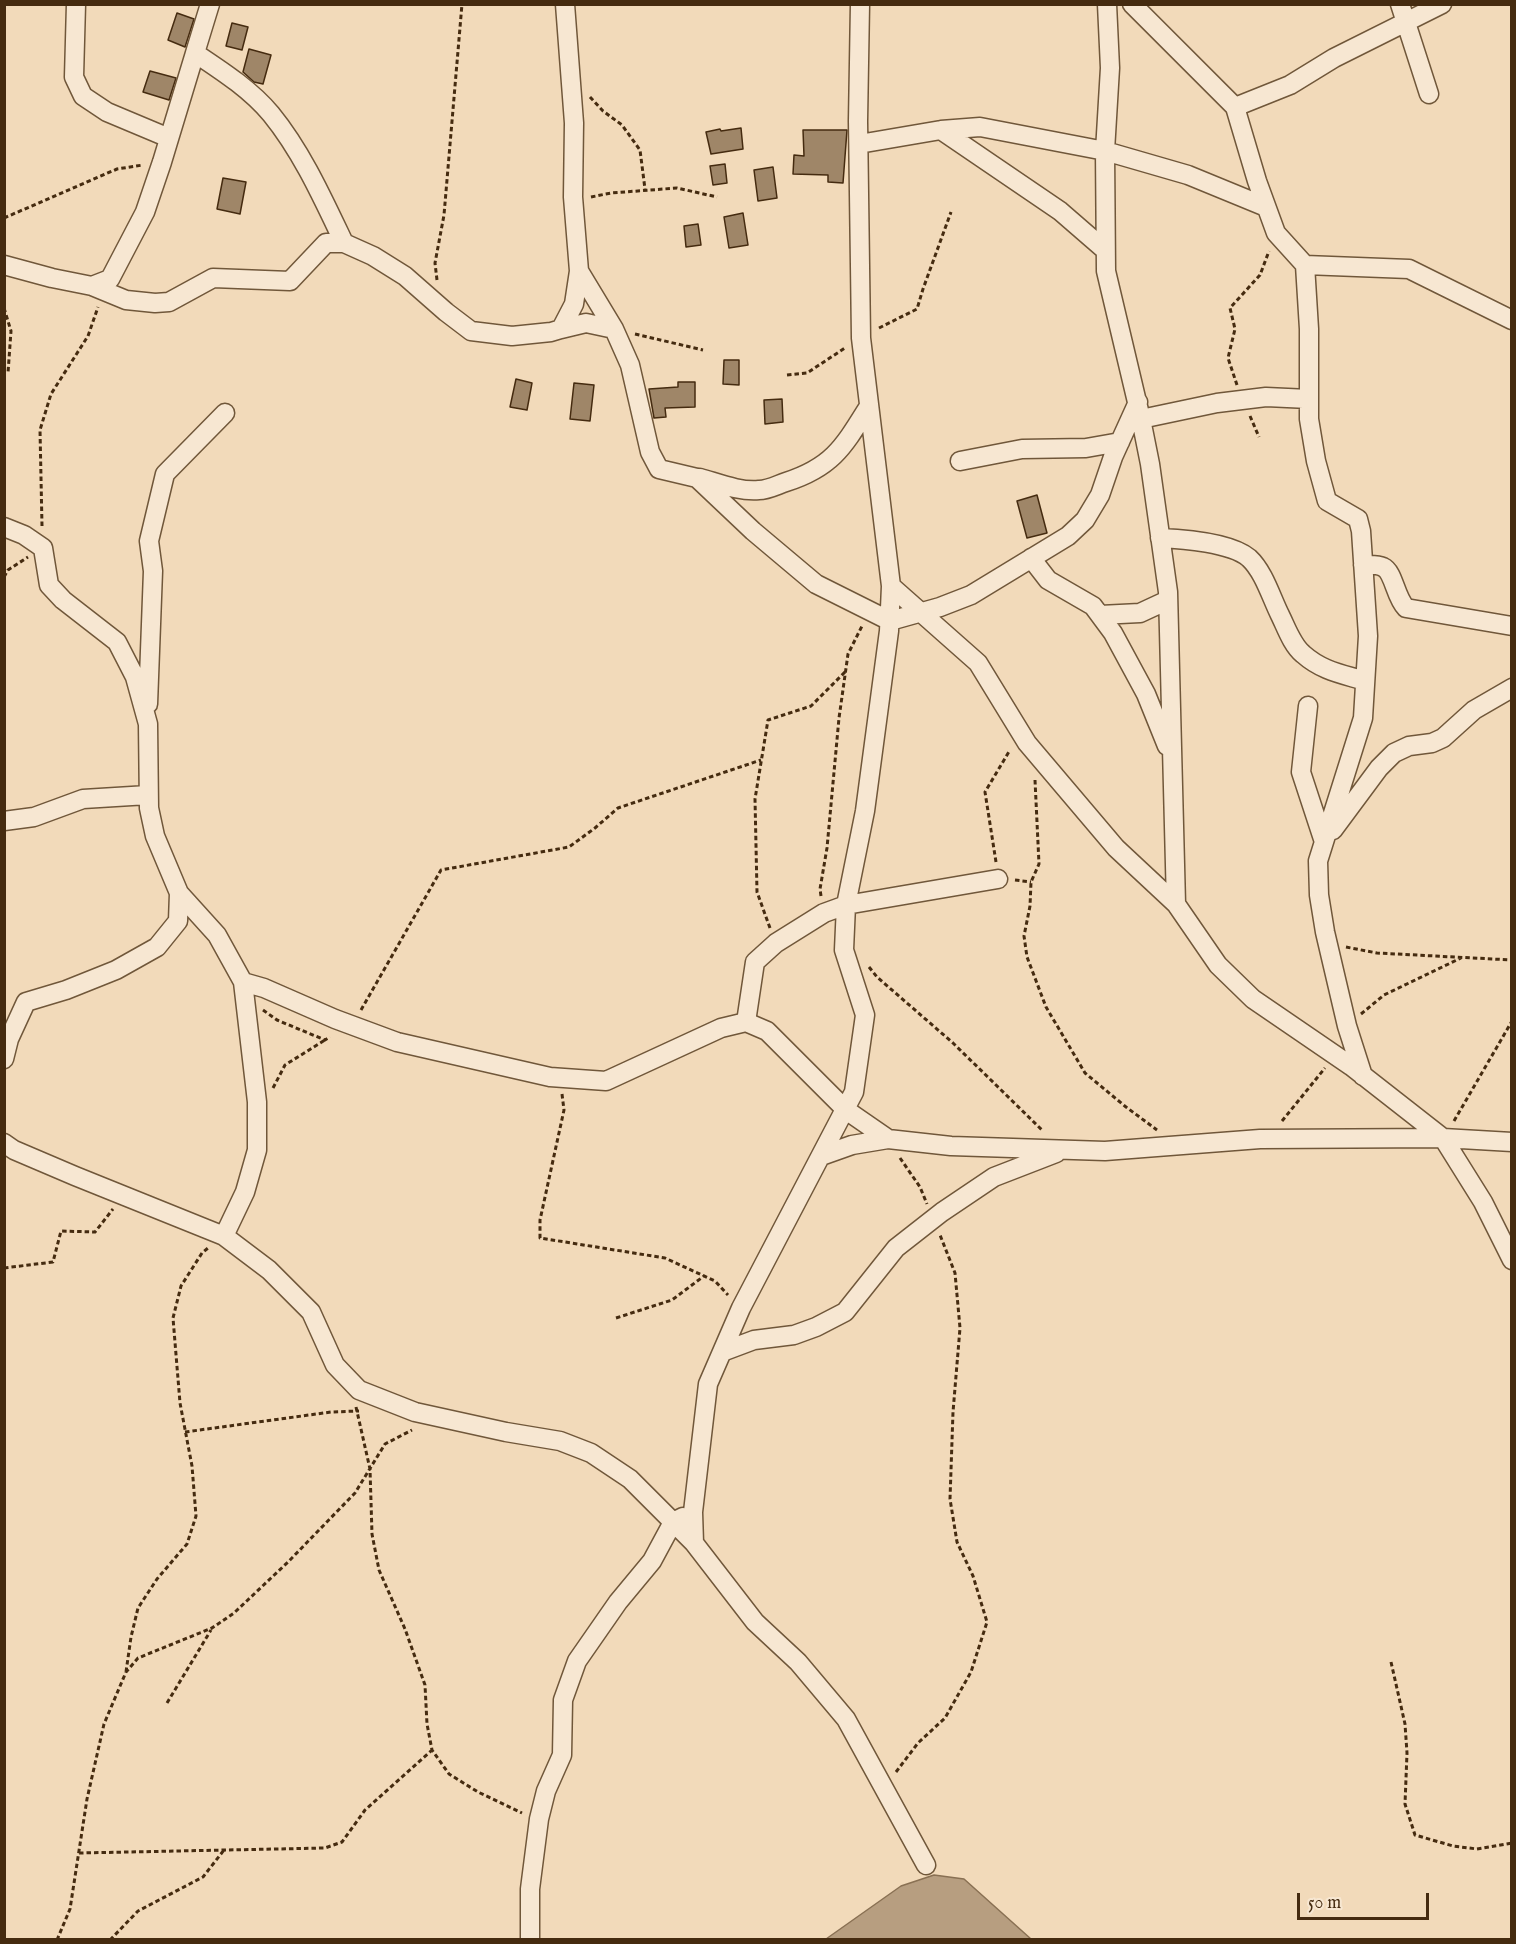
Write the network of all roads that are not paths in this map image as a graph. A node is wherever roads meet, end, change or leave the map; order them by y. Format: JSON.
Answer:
{"nodes":[{"id":1,"x":76,"y":4,"type":"edge"},
{"id":2,"x":210,"y":4,"type":"edge"},
{"id":3,"x":565,"y":4,"type":"edge"},
{"id":4,"x":860,"y":4,"type":"edge"},
{"id":5,"x":1107,"y":4,"type":"edge"},
{"id":6,"x":1132,"y":4,"type":"edge"},
{"id":7,"x":1442,"y":4,"type":"edge"},
{"id":8,"x":1402,"y":13,"type":"edge"},
{"id":9,"x":195,"y":53,"type":"junction"},
{"id":10,"x":1429,"y":94,"type":"dead end"},
{"id":11,"x":1235,"y":106,"type":"junction"},
{"id":12,"x":941,"y":130,"type":"junction"},
{"id":13,"x":170,"y":138,"type":"junction"},
{"id":14,"x":859,"y":144,"type":"junction"},
{"id":15,"x":1105,"y":151,"type":"junction"},
{"id":16,"x":1266,"y":207,"type":"junction"},
{"id":17,"x":344,"y":243,"type":"junction"},
{"id":18,"x":1105,"y":250,"type":"junction"},
{"id":19,"x":1305,"y":265,"type":"junction"},
{"id":20,"x":4,"y":266,"type":"edge"},
{"id":21,"x":579,"y":271,"type":"junction"},
{"id":22,"x":98,"y":289,"type":"junction"},
{"id":23,"x":1512,"y":320,"type":"edge"},
{"id":24,"x":614,"y":328,"type":"junction"},
{"id":25,"x":561,"y":329,"type":"junction"},
{"id":26,"x":1309,"y":399,"type":"junction"},
{"id":27,"x":869,"y":406,"type":"junction"},
{"id":28,"x":1139,"y":410,"type":"junction"},
{"id":29,"x":225,"y":413,"type":"dead end"},
{"id":30,"x":1120,"y":442,"type":"junction"},
{"id":31,"x":960,"y":461,"type":"dead end"},
{"id":32,"x":697,"y":478,"type":"junction"},
{"id":33,"x":4,"y":527,"type":"edge"},
{"id":34,"x":1160,"y":538,"type":"junction"},
{"id":35,"x":1031,"y":558,"type":"junction"},
{"id":36,"x":1363,"y":565,"type":"junction"},
{"id":37,"x":891,"y":586,"type":"junction"},
{"id":38,"x":1168,"y":600,"type":"junction"},
{"id":39,"x":920,"y":613,"type":"junction"},
{"id":40,"x":1100,"y":615,"type":"junction"},
{"id":41,"x":890,"y":621,"type":"junction"},
{"id":42,"x":1512,"y":626,"type":"edge"},
{"id":43,"x":1365,"y":681,"type":"junction"},
{"id":44,"x":1512,"y":688,"type":"edge"},
{"id":45,"x":1308,"y":706,"type":"dead end"},
{"id":46,"x":148,"y":724,"type":"junction"},
{"id":47,"x":1172,"y":757,"type":"junction"},
{"id":48,"x":148,"y":795,"type":"junction"},
{"id":49,"x":4,"y":821,"type":"edge"},
{"id":50,"x":1324,"y":842,"type":"junction"},
{"id":51,"x":998,"y":879,"type":"road end"},
{"id":52,"x":179,"y":893,"type":"junction"},
{"id":53,"x":1176,"y":904,"type":"junction"},
{"id":54,"x":846,"y":905,"type":"junction"},
{"id":55,"x":243,"y":982,"type":"junction"},
{"id":56,"x":746,"y":1022,"type":"junction"},
{"id":57,"x":4,"y":1059,"type":"edge"},
{"id":58,"x":1363,"y":1076,"type":"junction"},
{"id":59,"x":846,"y":1110,"type":"junction"},
{"id":60,"x":1443,"y":1138,"type":"junction"},
{"id":61,"x":888,"y":1139,"type":"junction"},
{"id":62,"x":1512,"y":1142,"type":"edge"},
{"id":63,"x":4,"y":1143,"type":"edge"},
{"id":64,"x":1063,"y":1150,"type":"junction"},
{"id":65,"x":821,"y":1156,"type":"junction"},
{"id":66,"x":224,"y":1236,"type":"junction"},
{"id":67,"x":1512,"y":1260,"type":"edge"},
{"id":68,"x":722,"y":1352,"type":"junction"},
{"id":69,"x":693,"y":1512,"type":"junction"},
{"id":70,"x":673,"y":1522,"type":"junction"},
{"id":71,"x":694,"y":1543,"type":"junction"},
{"id":72,"x":926,"y":1865,"type":"dead end"},
{"id":73,"x":530,"y":1940,"type":"edge"}],
"edges":[{"from":1,"to":13,"type":"street"},
{"from":2,"to":9,"type":"street"},
{"from":3,"to":21,"type":"street"},
{"from":4,"to":14,"type":"street"},
{"from":5,"to":15,"type":"street"},
{"from":6,"to":11,"type":"street"},
{"from":7,"to":8,"type":"street"},
{"from":8,"to":10,"type":"street"},
{"from":8,"to":11,"type":"street"},
{"from":9,"to":13,"type":"street"},
{"from":9,"to":17,"type":"street"},
{"from":11,"to":16,"type":"street"},
{"from":12,"to":14,"type":"street"},
{"from":12,"to":15,"type":"street"},
{"from":12,"to":18,"type":"street"},
{"from":13,"to":22,"type":"street"},
{"from":14,"to":27,"type":"street"},
{"from":15,"to":16,"type":"street"},
{"from":15,"to":18,"type":"street"},
{"from":16,"to":19,"type":"street"},
{"from":17,"to":22,"type":"street"},
{"from":17,"to":25,"type":"street"},
{"from":18,"to":28,"type":"street"},
{"from":19,"to":23,"type":"street"},
{"from":19,"to":26,"type":"street"},
{"from":20,"to":22,"type":"street"},
{"from":21,"to":24,"type":"street"},
{"from":21,"to":25,"type":"street"},
{"from":24,"to":25,"type":"street"},
{"from":24,"to":32,"type":"street"},
{"from":26,"to":28,"type":"street"},
{"from":26,"to":36,"type":"street"},
{"from":27,"to":32,"type":"street"},
{"from":27,"to":37,"type":"street"},
{"from":28,"to":30,"type":"street"},
{"from":28,"to":34,"type":"street"},
{"from":29,"to":46,"type":"street"},
{"from":30,"to":31,"type":"street"},
{"from":30,"to":35,"type":"street"},
{"from":32,"to":41,"type":"street"},
{"from":33,"to":46,"type":"street"},
{"from":34,"to":38,"type":"street"},
{"from":34,"to":43,"type":"street"},
{"from":35,"to":39,"type":"street"},
{"from":35,"to":40,"type":"street"},
{"from":36,"to":42,"type":"street"},
{"from":36,"to":43,"type":"street"},
{"from":37,"to":39,"type":"street"},
{"from":37,"to":41,"type":"street"},
{"from":38,"to":40,"type":"street"},
{"from":38,"to":47,"type":"street"},
{"from":39,"to":41,"type":"street"},
{"from":39,"to":53,"type":"street"},
{"from":40,"to":47,"type":"street"},
{"from":41,"to":54,"type":"street"},
{"from":43,"to":50,"type":"street"},
{"from":44,"to":50,"type":"street"},
{"from":45,"to":50,"type":"street"},
{"from":46,"to":48,"type":"street"},
{"from":47,"to":53,"type":"street"},
{"from":48,"to":49,"type":"street"},
{"from":48,"to":52,"type":"street"},
{"from":50,"to":58,"type":"street"},
{"from":51,"to":54,"type":"street"},
{"from":52,"to":55,"type":"street"},
{"from":52,"to":57,"type":"street"},
{"from":53,"to":58,"type":"street"},
{"from":54,"to":56,"type":"street"},
{"from":54,"to":59,"type":"street"},
{"from":55,"to":56,"type":"street"},
{"from":55,"to":66,"type":"street"},
{"from":56,"to":59,"type":"street"},
{"from":58,"to":60,"type":"street"},
{"from":59,"to":61,"type":"street"},
{"from":59,"to":65,"type":"street"},
{"from":60,"to":62,"type":"street"},
{"from":60,"to":64,"type":"street"},
{"from":60,"to":67,"type":"street"},
{"from":61,"to":64,"type":"street"},
{"from":61,"to":65,"type":"street"},
{"from":63,"to":66,"type":"street"},
{"from":64,"to":68,"type":"street"},
{"from":65,"to":68,"type":"street"},
{"from":66,"to":70,"type":"street"},
{"from":68,"to":69,"type":"street"},
{"from":69,"to":70,"type":"street"},
{"from":69,"to":71,"type":"street"},
{"from":70,"to":71,"type":"street"},
{"from":70,"to":73,"type":"street"},
{"from":71,"to":72,"type":"street"}]}
